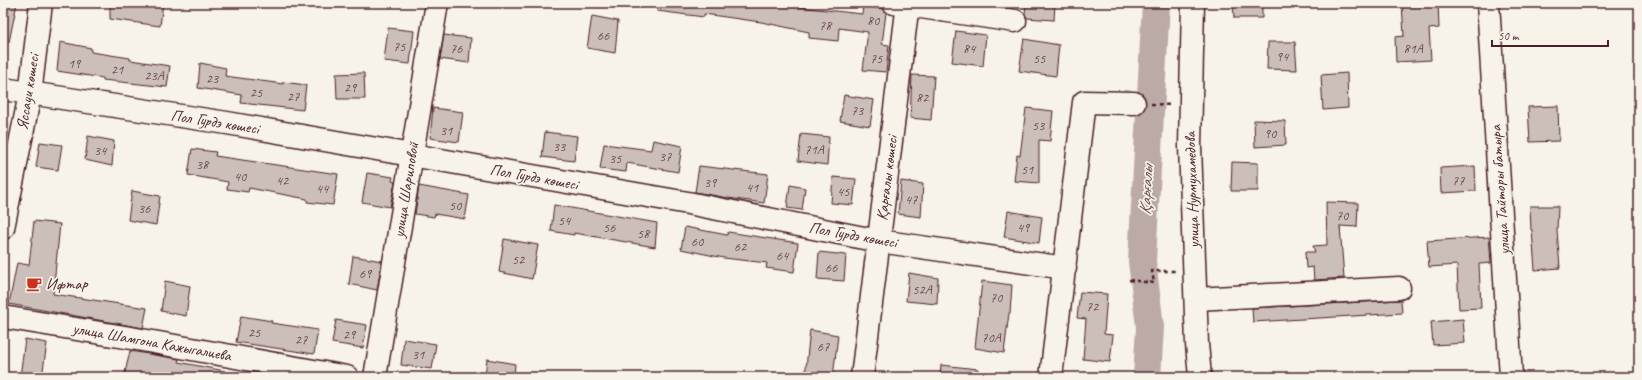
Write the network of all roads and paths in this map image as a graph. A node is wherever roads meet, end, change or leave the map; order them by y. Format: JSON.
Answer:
{"nodes":[{"id":1,"x":41,"y":3,"type":"edge"},
{"id":2,"x":437,"y":3,"type":"edge"},
{"id":3,"x":1193,"y":3,"type":"edge"},
{"id":4,"x":1488,"y":3,"type":"edge"},
{"id":5,"x":904,"y":4,"type":"edge"},
{"id":6,"x":1015,"y":21,"type":"dead end"},
{"id":7,"x":3,"y":89,"type":"edge"},
{"id":8,"x":30,"y":94,"type":"junction"},
{"id":9,"x":1134,"y":103,"type":"dead end"},
{"id":10,"x":1159,"y":104,"type":"dead end"},
{"id":11,"x":1174,"y":105,"type":"dead end"},
{"id":12,"x":412,"y":156,"type":"junction"},
{"id":13,"x":3,"y":228,"type":"edge"},
{"id":14,"x":879,"y":241,"type":"junction"},
{"id":15,"x":1065,"y":268,"type":"junction"},
{"id":16,"x":1176,"y":271,"type":"dead end"},
{"id":17,"x":1129,"y":280,"type":"dead end"},
{"id":18,"x":1399,"y":288,"type":"dead end"},
{"id":19,"x":1196,"y":299,"type":"junction"},
{"id":20,"x":3,"y":317,"type":"edge"},
{"id":21,"x":348,"y":377,"type":"edge"},
{"id":22,"x":375,"y":377,"type":"edge"},
{"id":23,"x":862,"y":377,"type":"edge"},
{"id":24,"x":1051,"y":377,"type":"edge"},
{"id":25,"x":1200,"y":377,"type":"edge"},
{"id":26,"x":1511,"y":377,"type":"edge"}],
"edges":[{"from":1,"to":8,"type":"street","name":"Яссауи көшесі"},
{"from":2,"to":12,"type":"street","name":"улица Шариповой"},
{"from":3,"to":19,"type":"street","name":"улица Нурмухамедова"},
{"from":4,"to":26,"type":"street","name":"улица Тайторы батыра"},
{"from":5,"to":6,"type":"street"},
{"from":5,"to":14,"type":"street","name":"Қарғалы көшесі"},
{"from":7,"to":8,"type":"street","name":"Пол Гурдэ көшесі"},
{"from":8,"to":12,"type":"street","name":"Пол Гурдэ көшесі"},
{"from":8,"to":13,"type":"street","name":"Яссауи көшесі"},
{"from":9,"to":15,"type":"street"},
{"from":10,"to":11,"type":"path"},
{"from":12,"to":14,"type":"street","name":"Пол Гурдэ көшесі"},
{"from":12,"to":22,"type":"street","name":"улица Шариповой"},
{"from":14,"to":15,"type":"street","name":"Пол Гурдэ көшесі"},
{"from":14,"to":23,"type":"street","name":"Қарғалы көшесі"},
{"from":15,"to":24,"type":"street"},
{"from":16,"to":17,"type":"path"},
{"from":18,"to":19,"type":"street"},
{"from":19,"to":25,"type":"street","name":"улица Нурмухамедова"},
{"from":20,"to":21,"type":"street","name":"улица Шамгона Кажыгалиева"}]}
